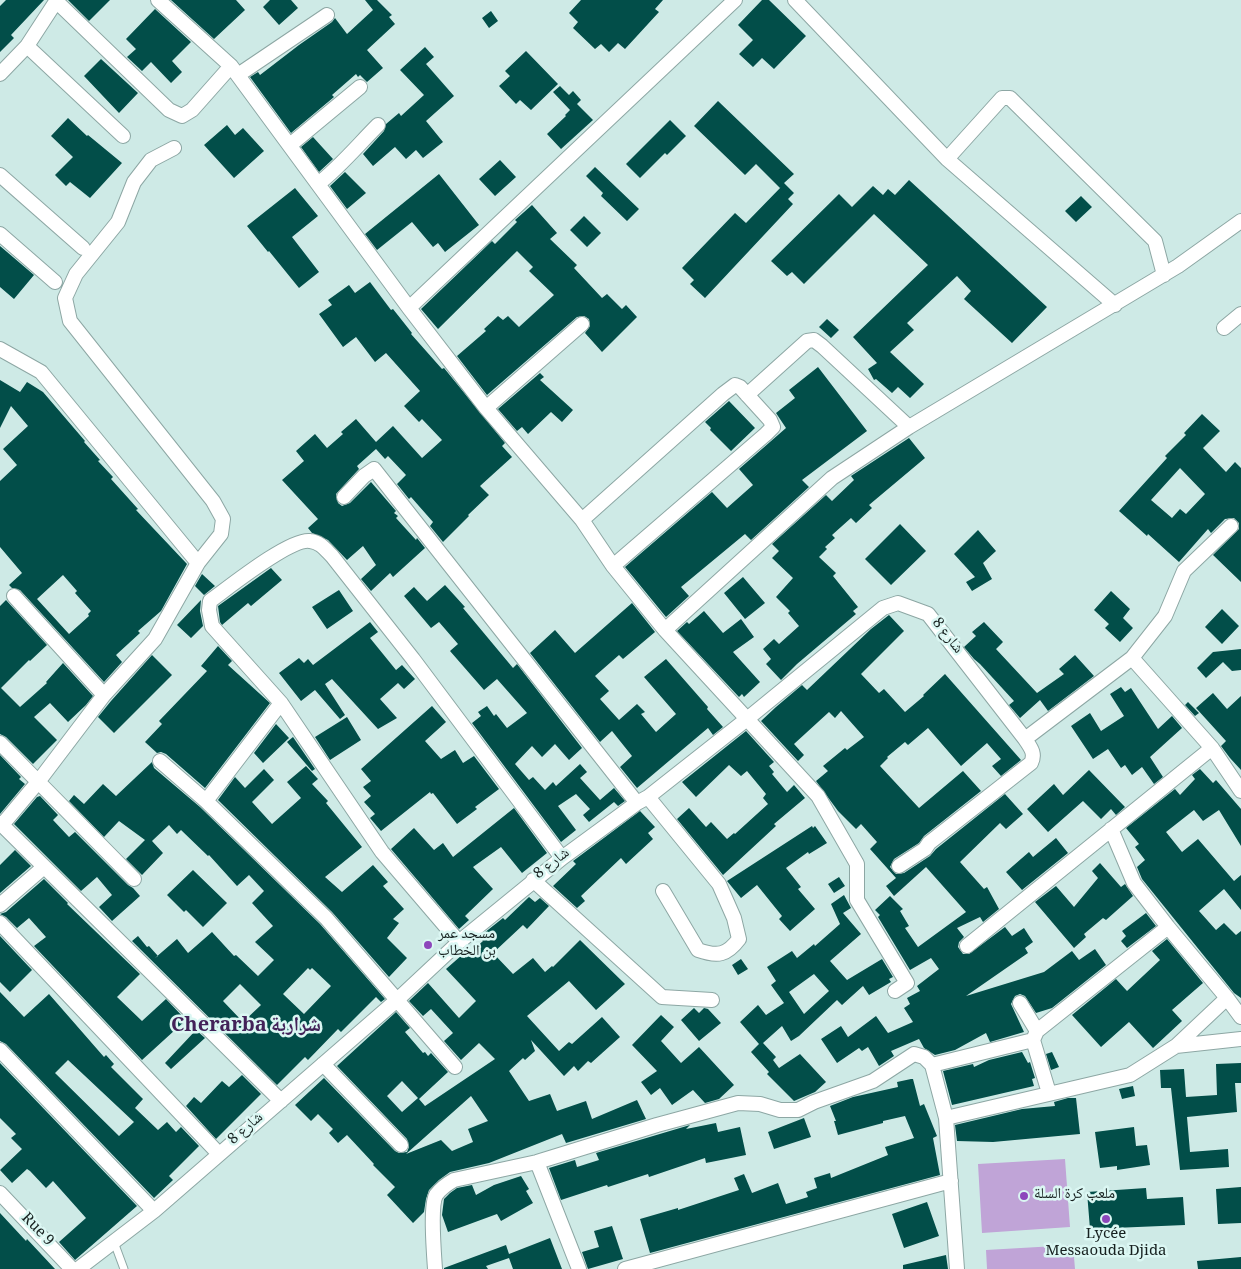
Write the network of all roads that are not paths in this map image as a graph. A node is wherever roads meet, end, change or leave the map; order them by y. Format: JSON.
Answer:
{"nodes":[{"id":1,"x":158,"y":0,"type":"edge"},
{"id":2,"x":735,"y":0,"type":"edge"},
{"id":3,"x":795,"y":0,"type":"edge"},
{"id":4,"x":57,"y":1,"type":"edge"},
{"id":5,"x":327,"y":15,"type":"dead end"},
{"id":6,"x":27,"y":46,"type":"junction"},
{"id":7,"x":235,"y":70,"type":"junction"},
{"id":8,"x":0,"y":74,"type":"edge"},
{"id":9,"x":360,"y":87,"type":"dead end"},
{"id":10,"x":378,"y":125,"type":"dead end"},
{"id":11,"x":124,"y":136,"type":"dead end"},
{"id":12,"x":290,"y":145,"type":"junction"},
{"id":13,"x":174,"y":148,"type":"dead end"},
{"id":14,"x":947,"y":159,"type":"junction"},
{"id":15,"x":0,"y":175,"type":"edge"},
{"id":16,"x":318,"y":184,"type":"junction"},
{"id":17,"x":1241,"y":221,"type":"edge"},
{"id":18,"x":0,"y":234,"type":"edge"},
{"id":19,"x":83,"y":248,"type":"dead end"},
{"id":20,"x":1164,"y":275,"type":"junction"},
{"id":21,"x":55,"y":282,"type":"dead end"},
{"id":22,"x":1115,"y":305,"type":"junction"},
{"id":23,"x":409,"y":308,"type":"junction"},
{"id":24,"x":1241,"y":314,"type":"edge"},
{"id":25,"x":582,"y":324,"type":"dead end"},
{"id":26,"x":1224,"y":328,"type":"dead end"},
{"id":27,"x":0,"y":349,"type":"edge"},
{"id":28,"x":748,"y":395,"type":"junction"},
{"id":29,"x":486,"y":408,"type":"junction"},
{"id":30,"x":909,"y":427,"type":"junction"},
{"id":31,"x":344,"y":497,"type":"dead end"},
{"id":32,"x":582,"y":520,"type":"junction"},
{"id":33,"x":1231,"y":526,"type":"dead end"},
{"id":34,"x":198,"y":563,"type":"junction"},
{"id":35,"x":613,"y":566,"type":"junction"},
{"id":36,"x":14,"y":596,"type":"dead end"},
{"id":37,"x":665,"y":630,"type":"junction"},
{"id":38,"x":1132,"y":658,"type":"junction"},
{"id":39,"x":104,"y":695,"type":"junction"},
{"id":40,"x":282,"y":703,"type":"junction"},
{"id":41,"x":747,"y":719,"type":"junction"},
{"id":42,"x":1025,"y":739,"type":"junction"},
{"id":43,"x":0,"y":743,"type":"edge"},
{"id":44,"x":1212,"y":748,"type":"junction"},
{"id":45,"x":160,"y":761,"type":"dead end"},
{"id":46,"x":38,"y":782,"type":"junction"},
{"id":47,"x":1241,"y":791,"type":"edge"},
{"id":48,"x":642,"y":800,"type":"junction"},
{"id":49,"x":206,"y":801,"type":"junction"},
{"id":50,"x":1,"y":824,"type":"edge"},
{"id":51,"x":1111,"y":830,"type":"junction"},
{"id":52,"x":562,"y":858,"type":"junction"},
{"id":53,"x":899,"y":866,"type":"dead end"},
{"id":54,"x":44,"y":867,"type":"junction"},
{"id":55,"x":134,"y":879,"type":"dead end"},
{"id":56,"x":533,"y":880,"type":"junction"},
{"id":57,"x":663,"y":891,"type":"dead end"},
{"id":58,"x":0,"y":905,"type":"edge"},
{"id":59,"x":0,"y":923,"type":"edge"},
{"id":60,"x":1168,"y":927,"type":"junction"},
{"id":61,"x":459,"y":942,"type":"junction"},
{"id":62,"x":967,"y":946,"type":"dead end"},
{"id":63,"x":895,"y":991,"type":"dead end"},
{"id":64,"x":1227,"y":998,"type":"junction"},
{"id":65,"x":398,"y":1000,"type":"junction"},
{"id":66,"x":712,"y":1000,"type":"dead end"},
{"id":67,"x":1020,"y":1003,"type":"dead end"},
{"id":68,"x":1241,"y":1017,"type":"edge"},
{"id":69,"x":1035,"y":1035,"type":"junction"},
{"id":70,"x":1241,"y":1038,"type":"edge"},
{"id":71,"x":1176,"y":1046,"type":"junction"},
{"id":72,"x":0,"y":1050,"type":"edge"},
{"id":73,"x":323,"y":1064,"type":"junction"},
{"id":74,"x":932,"y":1065,"type":"junction"},
{"id":75,"x":455,"y":1067,"type":"dead end"},
{"id":76,"x":1049,"y":1093,"type":"junction"},
{"id":77,"x":281,"y":1101,"type":"junction"},
{"id":78,"x":946,"y":1118,"type":"junction"},
{"id":79,"x":401,"y":1145,"type":"dead end"},
{"id":80,"x":220,"y":1154,"type":"junction"},
{"id":81,"x":537,"y":1162,"type":"junction"},
{"id":82,"x":951,"y":1181,"type":"junction"},
{"id":83,"x":0,"y":1193,"type":"edge"},
{"id":84,"x":154,"y":1211,"type":"junction"},
{"id":85,"x":114,"y":1242,"type":"junction"},
{"id":86,"x":72,"y":1269,"type":"edge"},
{"id":87,"x":78,"y":1269,"type":"edge"},
{"id":88,"x":124,"y":1269,"type":"edge"},
{"id":89,"x":435,"y":1269,"type":"edge"},
{"id":90,"x":578,"y":1269,"type":"edge"},
{"id":91,"x":625,"y":1269,"type":"edge"},
{"id":92,"x":957,"y":1269,"type":"edge"}],
"edges":[{"from":1,"to":7,"type":"street"},
{"from":2,"to":23,"type":"street"},
{"from":3,"to":14,"type":"street"},
{"from":4,"to":6,"type":"street"},
{"from":4,"to":7,"type":"street"},
{"from":5,"to":7,"type":"street"},
{"from":6,"to":8,"type":"street"},
{"from":6,"to":11,"type":"street"},
{"from":7,"to":12,"type":"street"},
{"from":9,"to":12,"type":"street"},
{"from":10,"to":16,"type":"street"},
{"from":12,"to":16,"type":"street"},
{"from":13,"to":34,"type":"street"},
{"from":14,"to":20,"type":"street"},
{"from":14,"to":22,"type":"street"},
{"from":15,"to":19,"type":"street"},
{"from":16,"to":23,"type":"street"},
{"from":17,"to":20,"type":"street"},
{"from":18,"to":21,"type":"street"},
{"from":20,"to":22,"type":"street"},
{"from":22,"to":30,"type":"street"},
{"from":23,"to":29,"type":"street"},
{"from":24,"to":26,"type":"street"},
{"from":25,"to":29,"type":"street"},
{"from":27,"to":34,"type":"street"},
{"from":28,"to":30,"type":"street"},
{"from":28,"to":32,"type":"street"},
{"from":28,"to":35,"type":"street"},
{"from":29,"to":32,"type":"street"},
{"from":30,"to":37,"type":"street"},
{"from":31,"to":48,"type":"street"},
{"from":32,"to":35,"type":"street"},
{"from":33,"to":38,"type":"street"},
{"from":34,"to":39,"type":"street"},
{"from":35,"to":37,"type":"street"},
{"from":36,"to":39,"type":"street"},
{"from":37,"to":41,"type":"street"},
{"from":38,"to":42,"type":"street"},
{"from":38,"to":44,"type":"street"},
{"from":39,"to":46,"type":"street"},
{"from":40,"to":49,"type":"street"},
{"from":40,"to":52,"type":"street"},
{"from":40,"to":61,"type":"street"},
{"from":41,"to":42,"type":"street","name":"شارع 8"},
{"from":41,"to":48,"type":"street","name":"شارع 8"},
{"from":41,"to":63,"type":"street"},
{"from":42,"to":53,"type":"street","name":"شارع 8"},
{"from":43,"to":46,"type":"street"},
{"from":44,"to":47,"type":"street"},
{"from":44,"to":51,"type":"street"},
{"from":45,"to":49,"type":"street"},
{"from":46,"to":50,"type":"street"},
{"from":46,"to":55,"type":"street"},
{"from":48,"to":52,"type":"street","name":"شارع 8"},
{"from":48,"to":57,"type":"street"},
{"from":49,"to":65,"type":"street"},
{"from":50,"to":54,"type":"street"},
{"from":51,"to":60,"type":"street"},
{"from":51,"to":62,"type":"street"},
{"from":52,"to":56,"type":"street","name":"شارع 8"},
{"from":54,"to":58,"type":"street"},
{"from":54,"to":77,"type":"street"},
{"from":56,"to":61,"type":"street","name":"شارع 8"},
{"from":56,"to":66,"type":"street"},
{"from":59,"to":80,"type":"street"},
{"from":60,"to":64,"type":"street"},
{"from":60,"to":69,"type":"street"},
{"from":61,"to":65,"type":"street","name":"شارع 8"},
{"from":64,"to":68,"type":"street"},
{"from":64,"to":71,"type":"street"},
{"from":65,"to":73,"type":"street","name":"شارع 8"},
{"from":65,"to":75,"type":"street"},
{"from":67,"to":69,"type":"street"},
{"from":69,"to":74,"type":"street"},
{"from":69,"to":76,"type":"street"},
{"from":70,"to":71,"type":"street"},
{"from":71,"to":76,"type":"street"},
{"from":72,"to":84,"type":"street"},
{"from":73,"to":77,"type":"street","name":"شارع 8"},
{"from":73,"to":79,"type":"street"},
{"from":74,"to":78,"type":"street"},
{"from":74,"to":81,"type":"street"},
{"from":76,"to":78,"type":"street"},
{"from":77,"to":80,"type":"street","name":"شارع 8"},
{"from":78,"to":82,"type":"street"},
{"from":80,"to":84,"type":"street","name":"شارع 8"},
{"from":81,"to":89,"type":"street"},
{"from":81,"to":90,"type":"street"},
{"from":82,"to":91,"type":"street"},
{"from":82,"to":92,"type":"street"},
{"from":83,"to":86,"type":"street","name":"Rue 9"},
{"from":84,"to":85,"type":"street","name":"شارع 8"},
{"from":85,"to":87,"type":"street","name":"شارع 8"},
{"from":85,"to":88,"type":"lane"}]}
